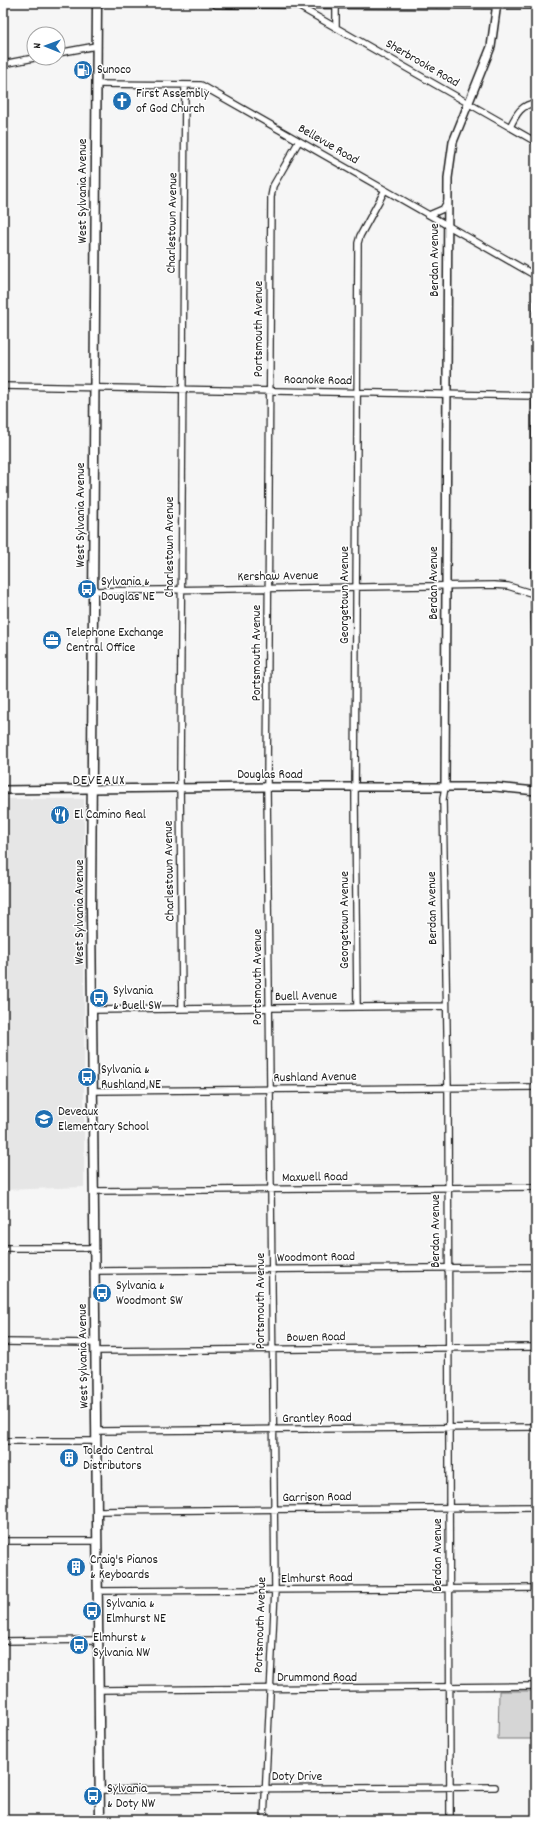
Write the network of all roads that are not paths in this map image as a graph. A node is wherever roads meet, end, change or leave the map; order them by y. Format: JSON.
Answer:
{"nodes":[{"id":1,"x":97,"y":3,"type":"edge"},
{"id":2,"x":257,"y":4,"type":"edge"},
{"id":3,"x":336,"y":4,"type":"edge"},
{"id":4,"x":416,"y":4,"type":"edge"},
{"id":5,"x":216,"y":5,"type":"dead end"},
{"id":6,"x":497,"y":5,"type":"edge"},
{"id":7,"x":297,"y":6,"type":"junction"},
{"id":8,"x":536,"y":6,"type":"edge"},
{"id":9,"x":336,"y":28,"type":"junction"},
{"id":10,"x":96,"y":46,"type":"junction"},
{"id":11,"x":66,"y":52,"type":"edge"},
{"id":12,"x":26,"y":60,"type":"edge"},
{"id":13,"x":3,"y":64,"type":"edge"},
{"id":14,"x":96,"y":84,"type":"junction"},
{"id":15,"x":186,"y":85,"type":"junction"},
{"id":16,"x":469,"y":104,"type":"junction"},
{"id":17,"x":536,"y":104,"type":"edge"},
{"id":18,"x":510,"y":127,"type":"junction"},
{"id":19,"x":299,"y":141,"type":"junction"},
{"id":20,"x":536,"y":142,"type":"edge"},
{"id":21,"x":385,"y":190,"type":"junction"},
{"id":22,"x":448,"y":202,"type":"junction"},
{"id":23,"x":429,"y":215,"type":"junction"},
{"id":24,"x":447,"y":226,"type":"junction"},
{"id":25,"x":536,"y":276,"type":"edge"},
{"id":26,"x":3,"y":386,"type":"edge"},
{"id":27,"x":94,"y":387,"type":"junction"},
{"id":28,"x":182,"y":389,"type":"junction"},
{"id":29,"x":270,"y":391,"type":"junction"},
{"id":30,"x":357,"y":393,"type":"junction"},
{"id":31,"x":447,"y":395,"type":"junction"},
{"id":32,"x":536,"y":396,"type":"edge"},
{"id":33,"x":535,"y":490,"type":"edge"},
{"id":34,"x":535,"y":499,"type":"edge"},
{"id":35,"x":445,"y":586,"type":"junction"},
{"id":36,"x":356,"y":587,"type":"junction"},
{"id":37,"x":181,"y":589,"type":"junction"},
{"id":38,"x":269,"y":589,"type":"junction"},
{"id":39,"x":93,"y":591,"type":"junction"},
{"id":40,"x":535,"y":594,"type":"edge"},
{"id":41,"x":536,"y":670,"type":"edge"},
{"id":42,"x":267,"y":787,"type":"junction"},
{"id":43,"x":445,"y":787,"type":"junction"},
{"id":44,"x":180,"y":788,"type":"junction"},
{"id":45,"x":355,"y":788,"type":"junction"},
{"id":46,"x":92,"y":789,"type":"junction"},
{"id":47,"x":3,"y":790,"type":"edge"},
{"id":48,"x":536,"y":790,"type":"edge"},
{"id":49,"x":536,"y":797,"type":"edge"},
{"id":50,"x":446,"y":1006,"type":"junction"},
{"id":51,"x":357,"y":1007,"type":"junction"},
{"id":52,"x":269,"y":1008,"type":"junction"},
{"id":53,"x":182,"y":1009,"type":"junction"},
{"id":54,"x":93,"y":1010,"type":"junction"},
{"id":55,"x":536,"y":1087,"type":"edge"},
{"id":56,"x":448,"y":1088,"type":"junction"},
{"id":57,"x":270,"y":1090,"type":"junction"},
{"id":58,"x":94,"y":1092,"type":"junction"},
{"id":59,"x":536,"y":1187,"type":"edge"},
{"id":60,"x":448,"y":1188,"type":"junction"},
{"id":61,"x":271,"y":1189,"type":"junction"},
{"id":62,"x":95,"y":1191,"type":"junction"},
{"id":63,"x":3,"y":1248,"type":"edge"},
{"id":64,"x":95,"y":1248,"type":"junction"},
{"id":65,"x":536,"y":1267,"type":"edge"},
{"id":66,"x":448,"y":1268,"type":"junction"},
{"id":67,"x":272,"y":1270,"type":"junction"},
{"id":68,"x":96,"y":1271,"type":"junction"},
{"id":69,"x":3,"y":1342,"type":"edge"},
{"id":70,"x":96,"y":1347,"type":"junction"},
{"id":71,"x":536,"y":1347,"type":"edge"},
{"id":72,"x":448,"y":1348,"type":"junction"},
{"id":73,"x":272,"y":1350,"type":"junction"},
{"id":74,"x":450,"y":1428,"type":"junction"},
{"id":75,"x":536,"y":1428,"type":"edge"},
{"id":76,"x":273,"y":1430,"type":"junction"},
{"id":77,"x":97,"y":1431,"type":"junction"},
{"id":78,"x":3,"y":1442,"type":"edge"},
{"id":79,"x":97,"y":1442,"type":"junction"},
{"id":80,"x":536,"y":1507,"type":"edge"},
{"id":81,"x":450,"y":1508,"type":"junction"},
{"id":82,"x":274,"y":1510,"type":"junction"},
{"id":83,"x":98,"y":1511,"type":"junction"},
{"id":84,"x":3,"y":1541,"type":"edge"},
{"id":85,"x":98,"y":1541,"type":"junction"},
{"id":86,"x":450,"y":1588,"type":"junction"},
{"id":87,"x":536,"y":1588,"type":"edge"},
{"id":88,"x":275,"y":1590,"type":"junction"},
{"id":89,"x":98,"y":1591,"type":"junction"},
{"id":90,"x":99,"y":1640,"type":"junction"},
{"id":91,"x":3,"y":1641,"type":"edge"},
{"id":92,"x":536,"y":1686,"type":"edge"},
{"id":93,"x":450,"y":1688,"type":"junction"},
{"id":94,"x":270,"y":1689,"type":"junction"},
{"id":95,"x":99,"y":1690,"type":"junction"},
{"id":96,"x":495,"y":1787,"type":"dead end"},
{"id":97,"x":266,"y":1788,"type":"junction"},
{"id":98,"x":450,"y":1788,"type":"junction"},
{"id":99,"x":100,"y":1790,"type":"junction"},
{"id":100,"x":100,"y":1820,"type":"edge"},
{"id":101,"x":264,"y":1820,"type":"edge"},
{"id":102,"x":450,"y":1820,"type":"edge"}],
"edges":[{"from":1,"to":10,"type":"main road","name":"West Sylvania Avenue"},
{"from":2,"to":5,"type":"street"},
{"from":2,"to":7,"type":"street"},
{"from":3,"to":4,"type":"street"},
{"from":3,"to":7,"type":"street"},
{"from":3,"to":9,"type":"street"},
{"from":4,"to":6,"type":"street"},
{"from":6,"to":8,"type":"street"},
{"from":6,"to":16,"type":"street","name":"Berdan Avenue"},
{"from":7,"to":9,"type":"street","name":"Sherbrooke Road"},
{"from":9,"to":16,"type":"street","name":"Sherbrooke Road"},
{"from":10,"to":11,"type":"street"},
{"from":10,"to":14,"type":"main road","name":"West Sylvania Avenue"},
{"from":12,"to":13,"type":"street"},
{"from":14,"to":15,"type":"street","name":"Bellevue Road"},
{"from":14,"to":27,"type":"main road","name":"West Sylvania Avenue"},
{"from":15,"to":19,"type":"street","name":"Bellevue Road"},
{"from":15,"to":28,"type":"street","name":"Charlestown Avenue"},
{"from":16,"to":18,"type":"street","name":"Sherbrooke Road"},
{"from":16,"to":22,"type":"street","name":"Berdan Avenue"},
{"from":17,"to":18,"type":"street"},
{"from":18,"to":20,"type":"street","name":"Sherbrooke Road"},
{"from":19,"to":21,"type":"street","name":"Bellevue Road"},
{"from":19,"to":29,"type":"street","name":"Portsmouth Avenue"},
{"from":21,"to":23,"type":"street","name":"Bellevue Road"},
{"from":21,"to":30,"type":"street","name":"Georgetown Avenue"},
{"from":22,"to":23,"type":"street"},
{"from":22,"to":24,"type":"street","name":"Berdan Avenue"},
{"from":23,"to":24,"type":"street","name":"Bellevue Road"},
{"from":24,"to":25,"type":"street","name":"Bellevue Road"},
{"from":24,"to":31,"type":"street","name":"Berdan Avenue"},
{"from":25,"to":32,"type":"street"},
{"from":26,"to":27,"type":"street","name":"Roanoke Road"},
{"from":27,"to":28,"type":"street","name":"Roanoke Road"},
{"from":27,"to":39,"type":"main road","name":"West Sylvania Avenue"},
{"from":28,"to":29,"type":"street","name":"Roanoke Road"},
{"from":28,"to":37,"type":"street","name":"Charlestown Avenue"},
{"from":29,"to":30,"type":"street","name":"Roanoke Road"},
{"from":29,"to":38,"type":"street","name":"Portsmouth Avenue"},
{"from":30,"to":31,"type":"street","name":"Roanoke Road"},
{"from":30,"to":36,"type":"street","name":"Georgetown Avenue"},
{"from":31,"to":32,"type":"street","name":"Roanoke Road"},
{"from":31,"to":35,"type":"street","name":"Berdan Avenue"},
{"from":32,"to":33,"type":"street"},
{"from":33,"to":34,"type":"street"},
{"from":34,"to":40,"type":"street"},
{"from":35,"to":36,"type":"street","name":"Kershaw Avenue"},
{"from":35,"to":40,"type":"street","name":"Kershaw Avenue"},
{"from":35,"to":43,"type":"street","name":"Berdan Avenue"},
{"from":36,"to":38,"type":"street","name":"Kershaw Avenue"},
{"from":36,"to":45,"type":"street","name":"Georgetown Avenue"},
{"from":37,"to":38,"type":"street","name":"Kershaw Avenue"},
{"from":37,"to":39,"type":"street","name":"Kershaw Avenue"},
{"from":37,"to":44,"type":"street","name":"Charlestown Avenue"},
{"from":38,"to":42,"type":"street","name":"Portsmouth Avenue"},
{"from":39,"to":46,"type":"main road","name":"West Sylvania Avenue"},
{"from":40,"to":41,"type":"street"},
{"from":42,"to":44,"type":"street","name":"Douglas Road"},
{"from":42,"to":45,"type":"street","name":"Douglas Road"},
{"from":42,"to":52,"type":"street","name":"Portsmouth Avenue"},
{"from":43,"to":45,"type":"street","name":"Douglas Road"},
{"from":43,"to":48,"type":"street","name":"Douglas Road"},
{"from":43,"to":50,"type":"street","name":"Berdan Avenue"},
{"from":44,"to":46,"type":"street","name":"Douglas Road"},
{"from":44,"to":53,"type":"street","name":"Charlestown Avenue"},
{"from":45,"to":51,"type":"street","name":"Georgetown Avenue"},
{"from":46,"to":47,"type":"street","name":"Douglas Road"},
{"from":46,"to":54,"type":"main road","name":"West Sylvania Avenue"},
{"from":48,"to":49,"type":"street"},
{"from":50,"to":51,"type":"street","name":"Buell Avenue"},
{"from":50,"to":56,"type":"street","name":"Berdan Avenue"},
{"from":51,"to":52,"type":"street","name":"Buell Avenue"},
{"from":52,"to":53,"type":"street","name":"Buell Avenue"},
{"from":52,"to":57,"type":"street","name":"Portsmouth Avenue"},
{"from":53,"to":54,"type":"street","name":"Buell Avenue"},
{"from":54,"to":58,"type":"main road","name":"West Sylvania Avenue"},
{"from":55,"to":56,"type":"street","name":"Rushland Avenue"},
{"from":56,"to":57,"type":"street","name":"Rushland Avenue"},
{"from":56,"to":60,"type":"street","name":"Berdan Avenue"},
{"from":57,"to":58,"type":"street","name":"Rushland Avenue"},
{"from":57,"to":61,"type":"street","name":"Portsmouth Avenue"},
{"from":58,"to":62,"type":"main road","name":"West Sylvania Avenue"},
{"from":59,"to":60,"type":"street","name":"Maxwell Road"},
{"from":60,"to":61,"type":"street","name":"Maxwell Road"},
{"from":60,"to":66,"type":"street","name":"Berdan Avenue"},
{"from":61,"to":62,"type":"street","name":"Maxwell Road"},
{"from":61,"to":67,"type":"street","name":"Portsmouth Avenue"},
{"from":62,"to":64,"type":"main road","name":"West Sylvania Avenue"},
{"from":63,"to":64,"type":"street"},
{"from":64,"to":68,"type":"main road","name":"West Sylvania Avenue"},
{"from":65,"to":66,"type":"street","name":"Woodmont Road"},
{"from":66,"to":67,"type":"street","name":"Woodmont Road"},
{"from":66,"to":72,"type":"street","name":"Berdan Avenue"},
{"from":67,"to":68,"type":"street","name":"Woodmont Road"},
{"from":67,"to":73,"type":"street","name":"Portsmouth Avenue"},
{"from":68,"to":70,"type":"main road","name":"West Sylvania Avenue"},
{"from":69,"to":70,"type":"street","name":"Bowen Road"},
{"from":70,"to":73,"type":"street","name":"Bowen Road"},
{"from":70,"to":77,"type":"main road","name":"West Sylvania Avenue"},
{"from":71,"to":72,"type":"street","name":"Bowen Road"},
{"from":72,"to":73,"type":"street","name":"Bowen Road"},
{"from":72,"to":74,"type":"street","name":"Berdan Avenue"},
{"from":73,"to":76,"type":"street","name":"Portsmouth Avenue"},
{"from":74,"to":75,"type":"street","name":"Grantley Road"},
{"from":74,"to":76,"type":"street","name":"Grantley Road"},
{"from":74,"to":81,"type":"street","name":"Berdan Avenue"},
{"from":76,"to":77,"type":"street","name":"Grantley Road"},
{"from":76,"to":82,"type":"street","name":"Portsmouth Avenue"},
{"from":77,"to":79,"type":"main road","name":"West Sylvania Avenue"},
{"from":78,"to":79,"type":"street"},
{"from":79,"to":83,"type":"main road","name":"West Sylvania Avenue"},
{"from":80,"to":81,"type":"street","name":"Garrison Road"},
{"from":81,"to":82,"type":"street","name":"Garrison Road"},
{"from":81,"to":86,"type":"street","name":"Berdan Avenue"},
{"from":82,"to":83,"type":"street","name":"Garrison Road"},
{"from":82,"to":88,"type":"street","name":"Portsmouth Avenue"},
{"from":83,"to":85,"type":"main road","name":"West Sylvania Avenue"},
{"from":84,"to":85,"type":"street"},
{"from":85,"to":89,"type":"main road","name":"West Sylvania Avenue"},
{"from":86,"to":87,"type":"street","name":"Elmhurst Road"},
{"from":86,"to":88,"type":"street","name":"Elmhurst Road"},
{"from":86,"to":93,"type":"street","name":"Berdan Avenue"},
{"from":88,"to":89,"type":"street","name":"Elmhurst Road"},
{"from":88,"to":94,"type":"street","name":"Portsmouth Avenue"},
{"from":89,"to":90,"type":"main road","name":"West Sylvania Avenue"},
{"from":90,"to":91,"type":"street"},
{"from":90,"to":95,"type":"main road","name":"West Sylvania Avenue"},
{"from":92,"to":93,"type":"street","name":"Drummond Road"},
{"from":93,"to":94,"type":"street","name":"Drummond Road"},
{"from":93,"to":98,"type":"street","name":"Berdan Avenue"},
{"from":94,"to":95,"type":"street","name":"Drummond Road"},
{"from":94,"to":97,"type":"street","name":"Portsmouth Avenue"},
{"from":95,"to":99,"type":"main road","name":"West Sylvania Avenue"},
{"from":96,"to":98,"type":"street","name":"Doty Drive"},
{"from":97,"to":98,"type":"street","name":"Doty Drive"},
{"from":97,"to":99,"type":"street","name":"Doty Drive"},
{"from":97,"to":101,"type":"street","name":"Portsmouth Avenue"},
{"from":98,"to":102,"type":"street","name":"Berdan Avenue"},
{"from":99,"to":100,"type":"main road","name":"West Sylvania Avenue"}]}
